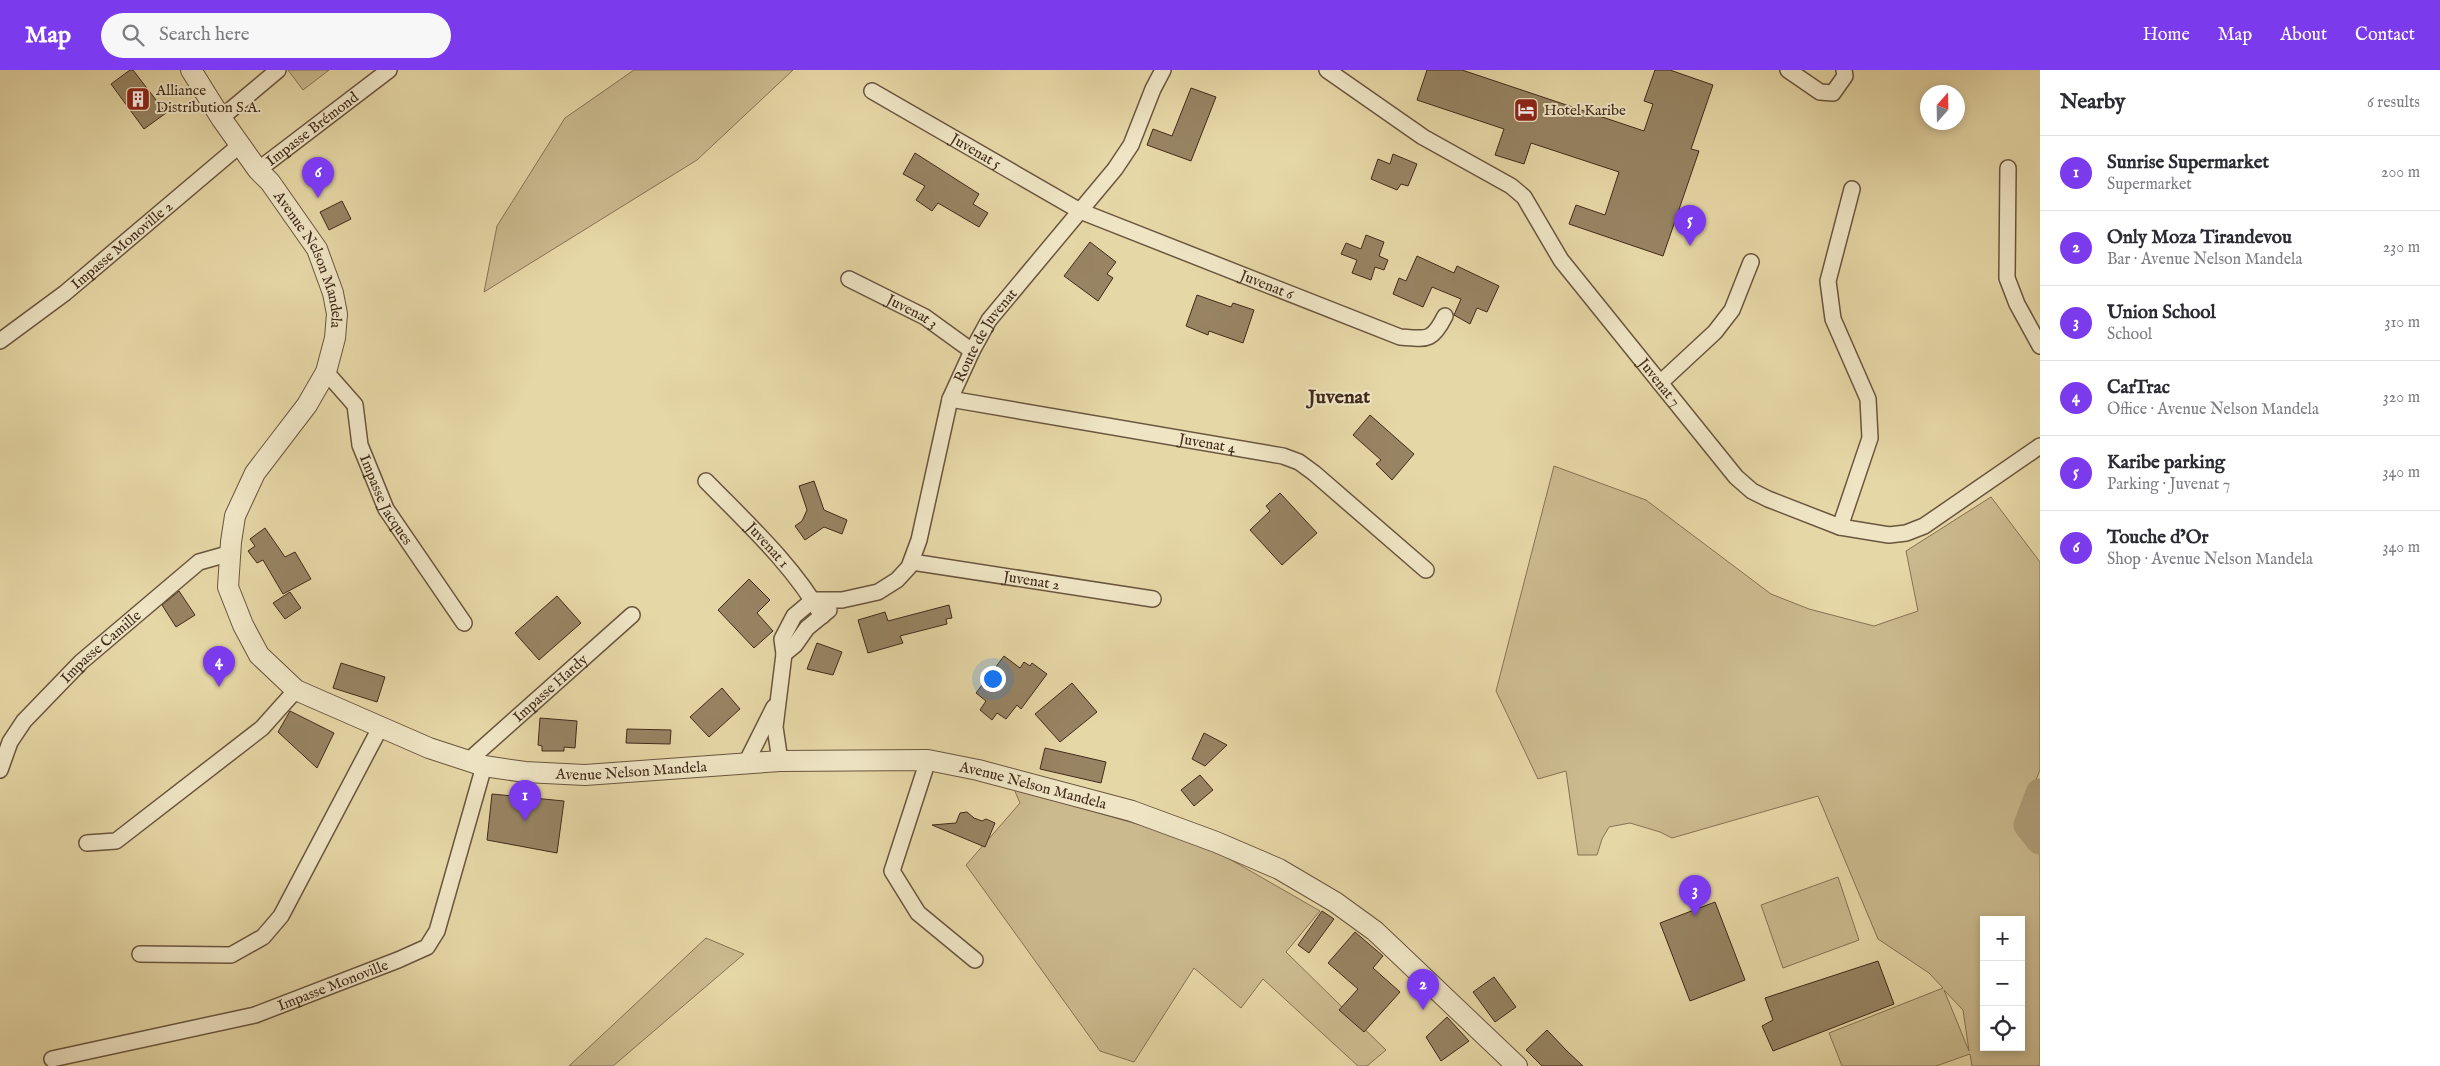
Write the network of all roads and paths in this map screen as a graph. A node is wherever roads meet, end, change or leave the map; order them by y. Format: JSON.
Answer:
{"nodes":[{"id":1,"x":191,"y":70,"type":"edge"},
{"id":2,"x":278,"y":70,"type":"edge"},
{"id":3,"x":389,"y":70,"type":"edge"},
{"id":4,"x":1163,"y":70,"type":"edge"},
{"id":5,"x":1327,"y":70,"type":"edge"},
{"id":6,"x":1788,"y":70,"type":"edge"},
{"id":7,"x":1844,"y":70,"type":"edge"},
{"id":8,"x":872,"y":91,"type":"dead end"},
{"id":9,"x":221,"y":118,"type":"junction"},
{"id":10,"x":240,"y":145,"type":"junction"},
{"id":11,"x":2008,"y":168,"type":"dead end"},
{"id":12,"x":258,"y":170,"type":"junction"},
{"id":13,"x":1852,"y":189,"type":"dead end"},
{"id":14,"x":1080,"y":211,"type":"junction"},
{"id":15,"x":1751,"y":262,"type":"dead end"},
{"id":16,"x":849,"y":279,"type":"dead end"},
{"id":17,"x":1445,"y":316,"type":"dead end"},
{"id":18,"x":0,"y":341,"type":"edge"},
{"id":19,"x":2040,"y":346,"type":"edge"},
{"id":20,"x":972,"y":351,"type":"junction"},
{"id":21,"x":326,"y":372,"type":"junction"},
{"id":22,"x":1660,"y":383,"type":"junction"},
{"id":23,"x":950,"y":399,"type":"junction"},
{"id":24,"x":2040,"y":446,"type":"edge"},
{"id":25,"x":706,"y":481,"type":"dead end"},
{"id":26,"x":1840,"y":526,"type":"junction"},
{"id":27,"x":231,"y":553,"type":"junction"},
{"id":28,"x":912,"y":562,"type":"junction"},
{"id":29,"x":1426,"y":570,"type":"dead end"},
{"id":30,"x":1153,"y":599,"type":"dead end"},
{"id":31,"x":813,"y":600,"type":"junction"},
{"id":32,"x":842,"y":600,"type":"junction"},
{"id":33,"x":632,"y":615,"type":"dead end"},
{"id":34,"x":822,"y":616,"type":"junction"},
{"id":35,"x":464,"y":623,"type":"dead end"},
{"id":36,"x":784,"y":654,"type":"junction"},
{"id":37,"x":296,"y":690,"type":"junction"},
{"id":38,"x":777,"y":701,"type":"junction"},
{"id":39,"x":380,"y":728,"type":"junction"},
{"id":40,"x":928,"y":760,"type":"junction"},
{"id":41,"x":780,"y":761,"type":"junction"},
{"id":42,"x":746,"y":763,"type":"junction"},
{"id":43,"x":476,"y":764,"type":"junction"},
{"id":44,"x":0,"y":770,"type":"edge"},
{"id":45,"x":87,"y":843,"type":"dead end"},
{"id":46,"x":140,"y":954,"type":"dead end"},
{"id":47,"x":975,"y":960,"type":"dead end"},
{"id":48,"x":52,"y":1059,"type":"dead end"},
{"id":49,"x":1517,"y":1066,"type":"edge"}],
"edges":[{"from":1,"to":9,"type":"street","name":"Avenue Nelson Mandela"},
{"from":2,"to":9,"type":"street"},
{"from":3,"to":12,"type":"street","name":"Impasse Brémond"},
{"from":4,"to":14,"type":"street","name":"Route de Juvenat"},
{"from":5,"to":22,"type":"street","name":"Juvenat 7"},
{"from":6,"to":7,"type":"street"},
{"from":8,"to":14,"type":"street","name":"Juvenat 5"},
{"from":9,"to":10,"type":"street","name":"Avenue Nelson Mandela"},
{"from":10,"to":12,"type":"street","name":"Avenue Nelson Mandela"},
{"from":10,"to":18,"type":"street","name":"Impasse Monoville 2"},
{"from":11,"to":19,"type":"street"},
{"from":12,"to":21,"type":"street","name":"Avenue Nelson Mandela"},
{"from":13,"to":26,"type":"street"},
{"from":14,"to":17,"type":"street","name":"Juvenat 6"},
{"from":14,"to":20,"type":"street","name":"Route de Juvenat"},
{"from":15,"to":22,"type":"street"},
{"from":16,"to":20,"type":"street","name":"Juvenat 3"},
{"from":20,"to":23,"type":"street","name":"Route de Juvenat"},
{"from":21,"to":27,"type":"street","name":"Avenue Nelson Mandela"},
{"from":21,"to":35,"type":"street","name":"Impasse Jacques"},
{"from":22,"to":26,"type":"street","name":"Juvenat 7"},
{"from":23,"to":28,"type":"street","name":"Route de Juvenat"},
{"from":23,"to":29,"type":"street","name":"Juvenat 4"},
{"from":24,"to":26,"type":"street","name":"Juvenat 7"},
{"from":25,"to":31,"type":"street","name":"Juvenat 1"},
{"from":27,"to":37,"type":"street","name":"Avenue Nelson Mandela"},
{"from":27,"to":44,"type":"street","name":"Impasse Camille"},
{"from":28,"to":30,"type":"street","name":"Juvenat 2"},
{"from":28,"to":32,"type":"street","name":"Route de Juvenat"},
{"from":31,"to":32,"type":"street","name":"Route de Juvenat"},
{"from":31,"to":34,"type":"street","name":"Juvenat 1"},
{"from":31,"to":36,"type":"street"},
{"from":32,"to":34,"type":"street","name":"Route de Juvenat"},
{"from":33,"to":43,"type":"street","name":"Impasse Hardy"},
{"from":34,"to":36,"type":"street","name":"Route de Juvenat"},
{"from":36,"to":38,"type":"street"},
{"from":37,"to":39,"type":"street","name":"Avenue Nelson Mandela"},
{"from":37,"to":45,"type":"street"},
{"from":38,"to":41,"type":"street"},
{"from":38,"to":42,"type":"street"},
{"from":39,"to":43,"type":"street","name":"Avenue Nelson Mandela"},
{"from":39,"to":46,"type":"street"},
{"from":40,"to":41,"type":"street","name":"Avenue Nelson Mandela"},
{"from":40,"to":47,"type":"street"},
{"from":40,"to":49,"type":"street","name":"Avenue Nelson Mandela"},
{"from":41,"to":42,"type":"street","name":"Avenue Nelson Mandela"},
{"from":42,"to":43,"type":"street","name":"Avenue Nelson Mandela"},
{"from":43,"to":48,"type":"street","name":"Impasse Monoville"}]}
